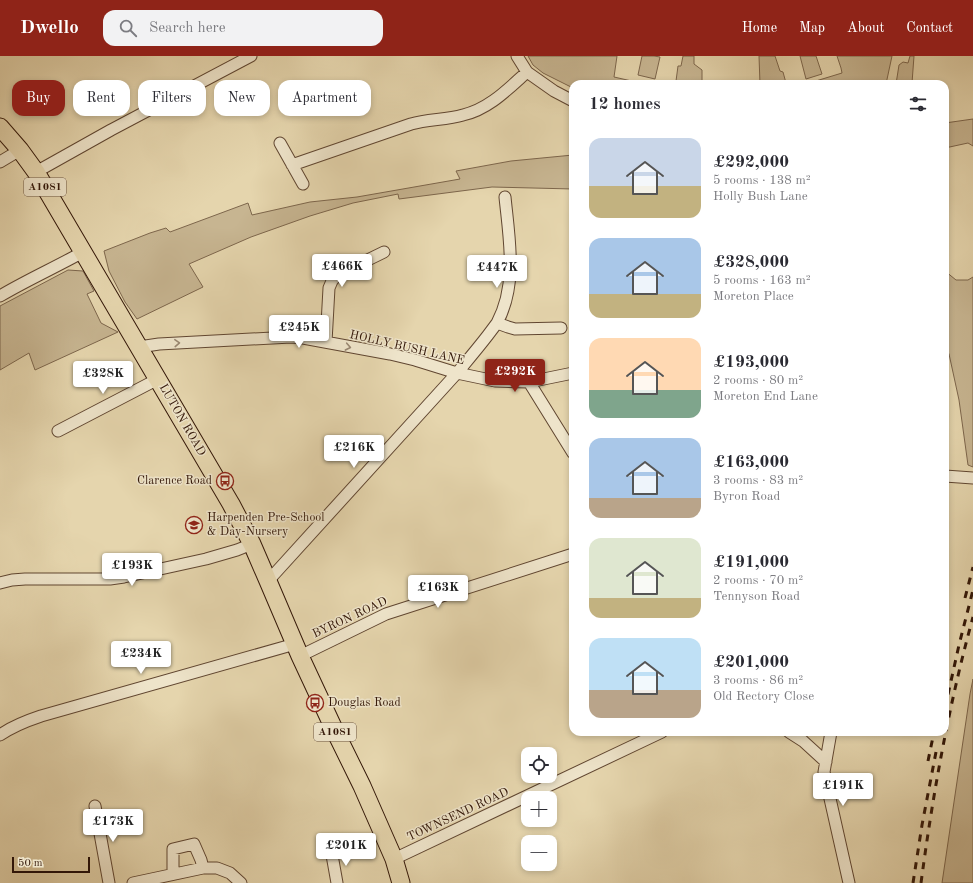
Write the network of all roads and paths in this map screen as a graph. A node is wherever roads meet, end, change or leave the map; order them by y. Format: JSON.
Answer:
{"nodes":[{"id":1,"x":251,"y":56,"type":"edge"},
{"id":2,"x":517,"y":56,"type":"edge"},
{"id":3,"x":527,"y":72,"type":"junction"},
{"id":4,"x":569,"y":99,"type":"edge"},
{"id":5,"x":0,"y":127,"type":"edge"},
{"id":6,"x":280,"y":143,"type":"dead end"},
{"id":7,"x":20,"y":150,"type":"junction"},
{"id":8,"x":0,"y":162,"type":"edge"},
{"id":9,"x":292,"y":165,"type":"junction"},
{"id":10,"x":36,"y":172,"type":"junction"},
{"id":11,"x":303,"y":184,"type":"dead end"},
{"id":12,"x":505,"y":197,"type":"dead end"},
{"id":13,"x":83,"y":252,"type":"junction"},
{"id":14,"x":384,"y":252,"type":"dead end"},
{"id":15,"x":0,"y":296,"type":"edge"},
{"id":16,"x":497,"y":323,"type":"junction"},
{"id":17,"x":561,"y":328,"type":"dead end"},
{"id":18,"x":326,"y":342,"type":"junction"},
{"id":19,"x":139,"y":347,"type":"junction"},
{"id":20,"x":457,"y":373,"type":"junction"},
{"id":21,"x":569,"y":374,"type":"edge"},
{"id":22,"x":158,"y":379,"type":"junction"},
{"id":23,"x":529,"y":382,"type":"junction"},
{"id":24,"x":58,"y":431,"type":"dead end"},
{"id":25,"x":569,"y":447,"type":"edge"},
{"id":26,"x":949,"y":476,"type":"edge"},
{"id":27,"x":973,"y":478,"type":"edge"},
{"id":28,"x":252,"y":544,"type":"junction"},
{"id":29,"x":569,"y":555,"type":"edge"},
{"id":30,"x":268,"y":580,"type":"junction"},
{"id":31,"x":0,"y":583,"type":"edge"},
{"id":32,"x":298,"y":650,"type":"junction"},
{"id":33,"x":0,"y":735,"type":"edge"},
{"id":34,"x":654,"y":736,"type":"edge"},
{"id":35,"x":795,"y":736,"type":"edge"},
{"id":36,"x":830,"y":736,"type":"edge"},
{"id":37,"x":826,"y":762,"type":"junction"},
{"id":38,"x":95,"y":806,"type":"dead end"},
{"id":39,"x":332,"y":855,"type":"dead end"},
{"id":40,"x":394,"y":859,"type":"junction"},
{"id":41,"x":203,"y":868,"type":"junction"},
{"id":42,"x":173,"y":874,"type":"junction"},
{"id":43,"x":109,"y":883,"type":"edge"},
{"id":44,"x":133,"y":883,"type":"edge"},
{"id":45,"x":241,"y":883,"type":"edge"},
{"id":46,"x":337,"y":883,"type":"edge"},
{"id":47,"x":401,"y":883,"type":"edge"},
{"id":48,"x":849,"y":883,"type":"edge"}],
"edges":[{"from":1,"to":10,"type":"street"},
{"from":2,"to":3,"type":"street"},
{"from":3,"to":4,"type":"street"},
{"from":3,"to":9,"type":"street"},
{"from":5,"to":7,"type":"main road","name":"LUTON ROAD","number":"A1081"},
{"from":6,"to":9,"type":"street"},
{"from":7,"to":8,"type":"street"},
{"from":7,"to":10,"type":"main road","name":"LUTON ROAD","number":"A1081"},
{"from":9,"to":11,"type":"street"},
{"from":10,"to":13,"type":"main road","name":"LUTON ROAD","number":"A1081"},
{"from":12,"to":16,"type":"street"},
{"from":13,"to":15,"type":"street"},
{"from":13,"to":19,"type":"main road","name":"LUTON ROAD","number":"A1081"},
{"from":14,"to":18,"type":"street"},
{"from":16,"to":17,"type":"street"},
{"from":16,"to":20,"type":"street"},
{"from":19,"to":18,"type":"street","name":"HOLLY BUSH LANE","one_way":true},
{"from":18,"to":20,"type":"street","name":"HOLLY BUSH LANE","one_way":true},
{"from":19,"to":22,"type":"main road","name":"LUTON ROAD","number":"A1081"},
{"from":20,"to":23,"type":"street","name":"HOLLY BUSH LANE"},
{"from":20,"to":30,"type":"street"},
{"from":21,"to":23,"type":"street","name":"HOLLY BUSH LANE"},
{"from":22,"to":24,"type":"street"},
{"from":22,"to":28,"type":"main road","name":"LUTON ROAD","number":"A1081"},
{"from":23,"to":25,"type":"street"},
{"from":26,"to":27,"type":"street"},
{"from":28,"to":30,"type":"main road","name":"LUTON ROAD","number":"A1081"},
{"from":28,"to":31,"type":"street"},
{"from":29,"to":32,"type":"street","name":"BYRON ROAD"},
{"from":30,"to":32,"type":"main road","name":"LUTON ROAD","number":"A1081"},
{"from":32,"to":33,"type":"street"},
{"from":32,"to":40,"type":"main road","name":"LUTON ROAD","number":"A1081"},
{"from":34,"to":40,"type":"street","name":"TOWNSEND ROAD"},
{"from":35,"to":37,"type":"street"},
{"from":36,"to":37,"type":"street"},
{"from":37,"to":48,"type":"street"},
{"from":38,"to":43,"type":"street"},
{"from":39,"to":46,"type":"street"},
{"from":40,"to":47,"type":"main road","name":"LUTON ROAD","number":"A1081"},
{"from":41,"to":42,"type":"street"},
{"from":41,"to":42,"type":"street"},
{"from":41,"to":45,"type":"street"},
{"from":42,"to":44,"type":"street"}]}
